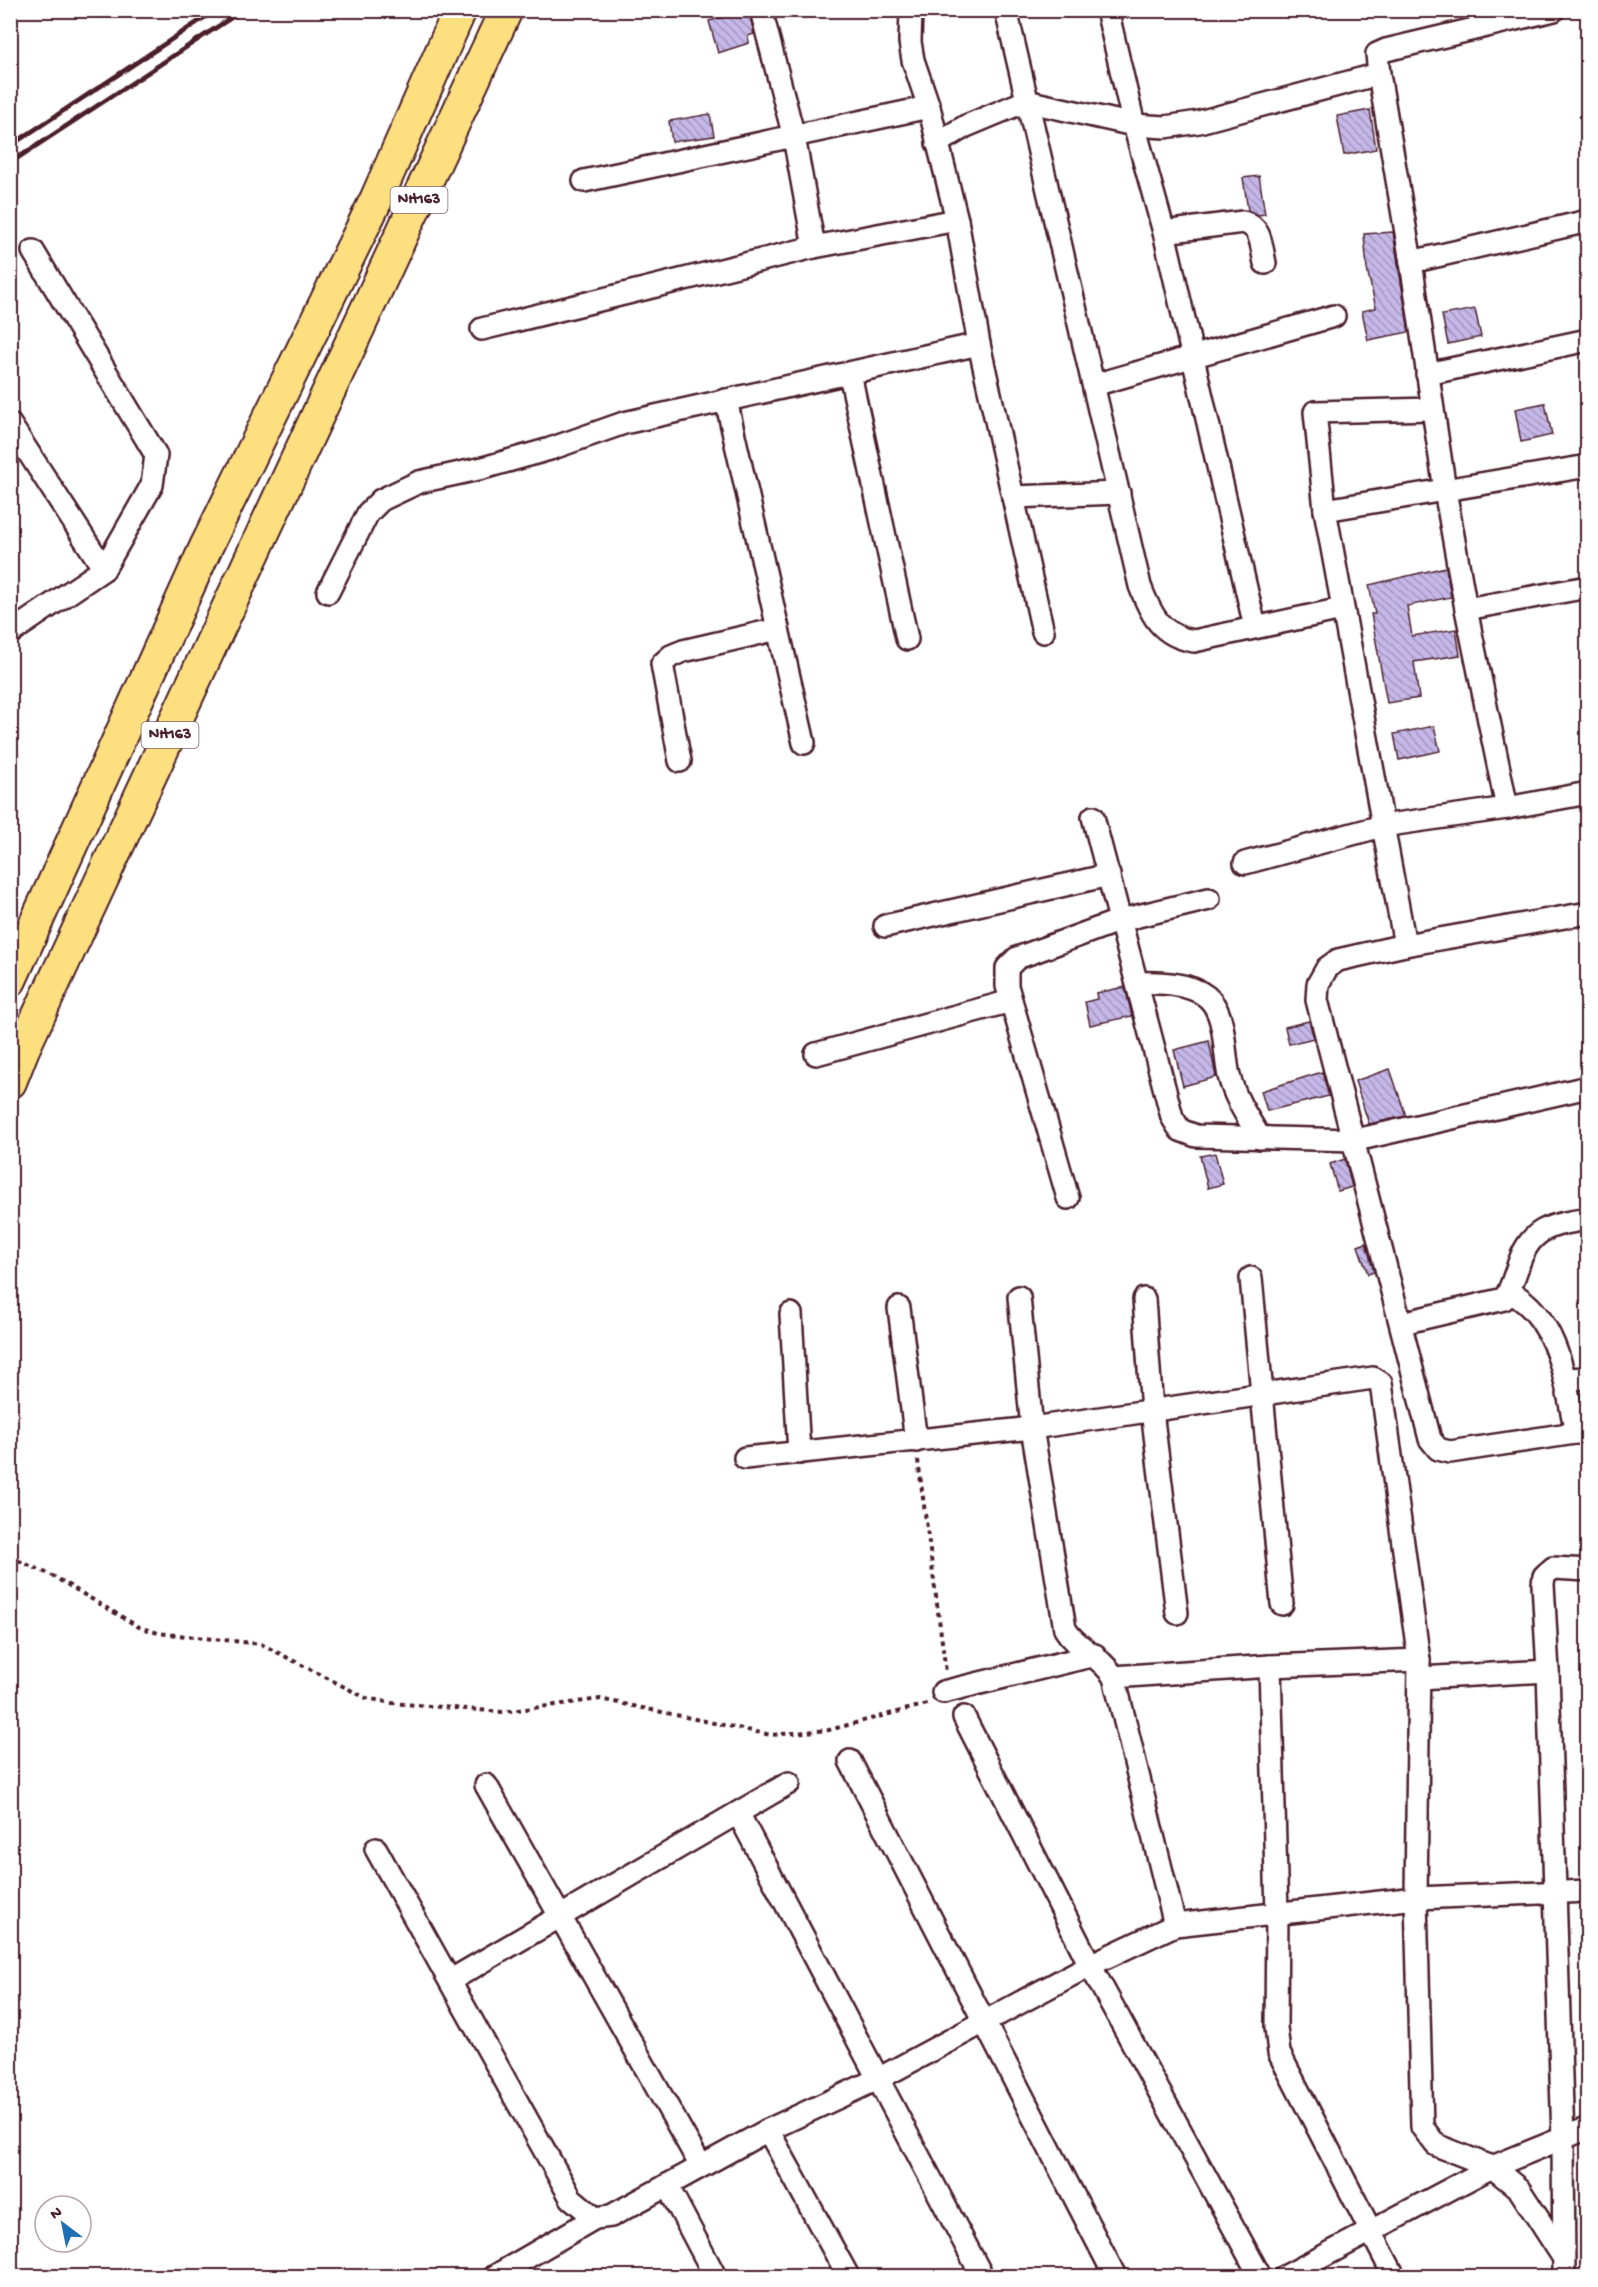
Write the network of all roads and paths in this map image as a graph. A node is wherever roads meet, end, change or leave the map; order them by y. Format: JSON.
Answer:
{"nodes":[{"id":1,"x":460,"y":10,"type":"edge"},
{"id":2,"x":506,"y":10,"type":"edge"},
{"id":3,"x":761,"y":10,"type":"edge"},
{"id":4,"x":911,"y":10,"type":"edge"},
{"id":5,"x":1006,"y":10,"type":"edge"},
{"id":6,"x":1107,"y":10,"type":"edge"},
{"id":7,"x":1554,"y":10,"type":"edge"},
{"id":8,"x":1378,"y":74,"type":"junction"},
{"id":9,"x":1026,"y":101,"type":"junction"},
{"id":10,"x":929,"y":107,"type":"junction"},
{"id":11,"x":1134,"y":125,"type":"junction"},
{"id":12,"x":794,"y":137,"type":"junction"},
{"id":13,"x":937,"y":143,"type":"junction"},
{"id":14,"x":584,"y":181,"type":"dead end"},
{"id":15,"x":957,"y":219,"type":"junction"},
{"id":16,"x":1587,"y":221,"type":"edge"},
{"id":17,"x":1164,"y":232,"type":"junction"},
{"id":18,"x":814,"y":246,"type":"junction"},
{"id":19,"x":33,"y":251,"type":"dead end"},
{"id":20,"x":1411,"y":262,"type":"junction"},
{"id":21,"x":1265,"y":263,"type":"dead end"},
{"id":22,"x":1334,"y":316,"type":"dead end"},
{"id":23,"x":482,"y":329,"type":"dead end"},
{"id":24,"x":1587,"y":340,"type":"edge"},
{"id":25,"x":979,"y":344,"type":"junction"},
{"id":26,"x":1193,"y":357,"type":"junction"},
{"id":27,"x":850,"y":374,"type":"junction"},
{"id":28,"x":1427,"y":374,"type":"junction"},
{"id":29,"x":1094,"y":384,"type":"junction"},
{"id":30,"x":726,"y":400,"type":"junction"},
{"id":31,"x":1432,"y":409,"type":"junction"},
{"id":32,"x":10,"y":424,"type":"edge"},
{"id":33,"x":1587,"y":466,"type":"edge"},
{"id":34,"x":1445,"y":490,"type":"junction"},
{"id":35,"x":1119,"y":493,"type":"junction"},
{"id":36,"x":1013,"y":497,"type":"junction"},
{"id":37,"x":1324,"y":510,"type":"junction"},
{"id":38,"x":104,"y":569,"type":"junction"},
{"id":39,"x":1587,"y":586,"type":"edge"},
{"id":40,"x":328,"y":592,"type":"dead end"},
{"id":41,"x":1342,"y":609,"type":"junction"},
{"id":42,"x":1466,"y":609,"type":"junction"},
{"id":43,"x":1255,"y":627,"type":"junction"},
{"id":44,"x":778,"y":629,"type":"junction"},
{"id":45,"x":1044,"y":632,"type":"dead end"},
{"id":46,"x":10,"y":633,"type":"edge"},
{"id":47,"x":907,"y":639,"type":"dead end"},
{"id":48,"x":804,"y":743,"type":"dead end"},
{"id":49,"x":680,"y":761,"type":"dead end"},
{"id":50,"x":1587,"y":793,"type":"edge"},
{"id":51,"x":1507,"y":808,"type":"junction"},
{"id":52,"x":1093,"y":817,"type":"dead end"},
{"id":53,"x":1382,"y":826,"type":"junction"},
{"id":54,"x":1245,"y":863,"type":"dead end"},
{"id":55,"x":1109,"y":875,"type":"junction"},
{"id":56,"x":1209,"y":899,"type":"dead end"},
{"id":57,"x":1587,"y":913,"type":"edge"},
{"id":58,"x":1122,"y":920,"type":"junction"},
{"id":59,"x":885,"y":926,"type":"dead end"},
{"id":60,"x":1405,"y":945,"type":"junction"},
{"id":61,"x":10,"y":980,"type":"edge"},
{"id":62,"x":1138,"y":983,"type":"junction"},
{"id":63,"x":1011,"y":1000,"type":"junction"},
{"id":64,"x":816,"y":1054,"type":"dead end"},
{"id":65,"x":10,"y":1082,"type":"edge"},
{"id":66,"x":1587,"y":1087,"type":"edge"},
{"id":67,"x":1260,"y":1137,"type":"junction"},
{"id":68,"x":1356,"y":1140,"type":"junction"},
{"id":69,"x":1068,"y":1198,"type":"dead end"},
{"id":70,"x":1587,"y":1219,"type":"edge"},
{"id":71,"x":1251,"y":1278,"type":"dead end"},
{"id":72,"x":1509,"y":1292,"type":"junction"},
{"id":73,"x":1019,"y":1297,"type":"dead end"},
{"id":74,"x":1144,"y":1299,"type":"dead end"},
{"id":75,"x":899,"y":1308,"type":"dead end"},
{"id":76,"x":791,"y":1314,"type":"dead end"},
{"id":77,"x":1402,"y":1323,"type":"junction"},
{"id":78,"x":1414,"y":1373,"type":"junction"},
{"id":79,"x":1587,"y":1378,"type":"edge"},
{"id":80,"x":1565,"y":1379,"type":"junction"},
{"id":81,"x":1381,"y":1383,"type":"junction"},
{"id":82,"x":1262,"y":1394,"type":"junction"},
{"id":83,"x":1152,"y":1411,"type":"junction"},
{"id":84,"x":1032,"y":1428,"type":"junction"},
{"id":85,"x":1582,"y":1432,"type":"edge"},
{"id":86,"x":916,"y":1441,"type":"junction"},
{"id":87,"x":799,"y":1453,"type":"junction"},
{"id":88,"x":745,"y":1458,"type":"dead end"},
{"id":89,"x":10,"y":1557,"type":"edge"},
{"id":90,"x":1587,"y":1570,"type":"edge"},
{"id":91,"x":1282,"y":1604,"type":"dead end"},
{"id":92,"x":1177,"y":1613,"type":"dead end"},
{"id":93,"x":1095,"y":1655,"type":"junction"},
{"id":94,"x":1270,"y":1666,"type":"junction"},
{"id":95,"x":1419,"y":1669,"type":"junction"},
{"id":96,"x":1548,"y":1671,"type":"junction"},
{"id":97,"x":1114,"y":1677,"type":"junction"},
{"id":98,"x":943,"y":1692,"type":"junction"},
{"id":99,"x":964,"y":1717,"type":"dead end"},
{"id":100,"x":850,"y":1761,"type":"dead end"},
{"id":101,"x":789,"y":1784,"type":"dead end"},
{"id":102,"x":486,"y":1785,"type":"dead end"},
{"id":103,"x":738,"y":1813,"type":"junction"},
{"id":104,"x":376,"y":1849,"type":"dead end"},
{"id":105,"x":1587,"y":1891,"type":"edge"},
{"id":106,"x":1555,"y":1893,"type":"junction"},
{"id":107,"x":1416,"y":1898,"type":"junction"},
{"id":108,"x":1277,"y":1913,"type":"junction"},
{"id":109,"x":561,"y":1916,"type":"junction"},
{"id":110,"x":1175,"y":1925,"type":"junction"},
{"id":111,"x":1090,"y":1965,"type":"junction"},
{"id":112,"x":452,"y":1980,"type":"junction"},
{"id":113,"x":983,"y":2020,"type":"junction"},
{"id":114,"x":880,"y":2078,"type":"junction"},
{"id":115,"x":1587,"y":2128,"type":"edge"},
{"id":116,"x":768,"y":2130,"type":"junction"},
{"id":117,"x":1563,"y":2140,"type":"junction"},
{"id":118,"x":701,"y":2166,"type":"junction"},
{"id":119,"x":1492,"y":2168,"type":"junction"},
{"id":120,"x":667,"y":2185,"type":"junction"},
{"id":121,"x":595,"y":2218,"type":"junction"},
{"id":122,"x":1371,"y":2229,"type":"junction"},
{"id":123,"x":1564,"y":2267,"type":"edge"},
{"id":124,"x":524,"y":2268,"type":"edge"},
{"id":125,"x":495,"y":2277,"type":"edge"},
{"id":126,"x":715,"y":2277,"type":"edge"},
{"id":127,"x":848,"y":2277,"type":"edge"},
{"id":128,"x":982,"y":2277,"type":"edge"},
{"id":129,"x":1115,"y":2277,"type":"edge"},
{"id":130,"x":1260,"y":2277,"type":"edge"},
{"id":131,"x":1286,"y":2277,"type":"edge"},
{"id":132,"x":1394,"y":2277,"type":"edge"}],
"edges":[{"from":1,"to":61,"type":"highway","number":"NH163"},
{"from":2,"to":65,"type":"highway","number":"NH163"},
{"from":3,"to":12,"type":"street"},
{"from":4,"to":10,"type":"street"},
{"from":5,"to":9,"type":"street"},
{"from":6,"to":11,"type":"street"},
{"from":7,"to":8,"type":"street"},
{"from":8,"to":11,"type":"street"},
{"from":8,"to":20,"type":"street"},
{"from":9,"to":11,"type":"street"},
{"from":9,"to":13,"type":"street"},
{"from":9,"to":29,"type":"street"},
{"from":10,"to":12,"type":"street"},
{"from":10,"to":13,"type":"street"},
{"from":11,"to":17,"type":"street"},
{"from":12,"to":14,"type":"street"},
{"from":12,"to":18,"type":"street"},
{"from":13,"to":15,"type":"street"},
{"from":15,"to":18,"type":"street"},
{"from":15,"to":25,"type":"street"},
{"from":16,"to":20,"type":"street"},
{"from":17,"to":21,"type":"street"},
{"from":17,"to":26,"type":"street"},
{"from":18,"to":23,"type":"street"},
{"from":19,"to":38,"type":"street"},
{"from":20,"to":28,"type":"street"},
{"from":22,"to":26,"type":"street"},
{"from":24,"to":28,"type":"street"},
{"from":25,"to":27,"type":"street"},
{"from":25,"to":36,"type":"street"},
{"from":26,"to":29,"type":"street"},
{"from":26,"to":43,"type":"street"},
{"from":27,"to":30,"type":"street"},
{"from":27,"to":47,"type":"street"},
{"from":28,"to":31,"type":"street"},
{"from":29,"to":35,"type":"street"},
{"from":30,"to":40,"type":"street"},
{"from":30,"to":44,"type":"street"},
{"from":31,"to":34,"type":"street"},
{"from":31,"to":37,"type":"street"},
{"from":32,"to":38,"type":"street"},
{"from":33,"to":34,"type":"street"},
{"from":34,"to":37,"type":"street"},
{"from":34,"to":42,"type":"street"},
{"from":35,"to":36,"type":"street"},
{"from":35,"to":43,"type":"street"},
{"from":36,"to":45,"type":"street"},
{"from":37,"to":41,"type":"street"},
{"from":38,"to":46,"type":"street"},
{"from":39,"to":42,"type":"street"},
{"from":41,"to":43,"type":"street"},
{"from":41,"to":53,"type":"street"},
{"from":42,"to":51,"type":"street"},
{"from":44,"to":48,"type":"street"},
{"from":44,"to":49,"type":"street"},
{"from":50,"to":51,"type":"street"},
{"from":51,"to":53,"type":"street"},
{"from":52,"to":55,"type":"street"},
{"from":53,"to":54,"type":"street"},
{"from":53,"to":60,"type":"street"},
{"from":55,"to":58,"type":"street"},
{"from":55,"to":59,"type":"street"},
{"from":56,"to":58,"type":"street"},
{"from":57,"to":60,"type":"street"},
{"from":58,"to":62,"type":"street"},
{"from":58,"to":63,"type":"street"},
{"from":60,"to":68,"type":"street"},
{"from":62,"to":67,"type":"street"},
{"from":62,"to":67,"type":"street"},
{"from":63,"to":64,"type":"street"},
{"from":63,"to":69,"type":"street"},
{"from":66,"to":68,"type":"street"},
{"from":67,"to":68,"type":"street"},
{"from":68,"to":77,"type":"street"},
{"from":70,"to":72,"type":"street"},
{"from":71,"to":82,"type":"street"},
{"from":72,"to":77,"type":"street"},
{"from":72,"to":80,"type":"street"},
{"from":73,"to":84,"type":"street"},
{"from":74,"to":83,"type":"street"},
{"from":75,"to":86,"type":"street"},
{"from":76,"to":87,"type":"street"},
{"from":77,"to":78,"type":"street"},
{"from":78,"to":81,"type":"street"},
{"from":78,"to":85,"type":"street"},
{"from":79,"to":80,"type":"street"},
{"from":80,"to":85,"type":"street"},
{"from":81,"to":82,"type":"street"},
{"from":81,"to":95,"type":"street"},
{"from":82,"to":83,"type":"street"},
{"from":82,"to":91,"type":"street"},
{"from":83,"to":84,"type":"street"},
{"from":83,"to":92,"type":"street"},
{"from":84,"to":86,"type":"street"},
{"from":84,"to":93,"type":"street"},
{"from":86,"to":87,"type":"street"},
{"from":86,"to":98,"type":"path"},
{"from":87,"to":88,"type":"street"},
{"from":89,"to":98,"type":"path"},
{"from":90,"to":96,"type":"street"},
{"from":93,"to":97,"type":"street"},
{"from":93,"to":98,"type":"street"},
{"from":94,"to":95,"type":"street"},
{"from":94,"to":97,"type":"street"},
{"from":94,"to":108,"type":"street"},
{"from":95,"to":96,"type":"street"},
{"from":95,"to":107,"type":"street"},
{"from":96,"to":106,"type":"street"},
{"from":97,"to":110,"type":"street"},
{"from":99,"to":111,"type":"street"},
{"from":100,"to":113,"type":"street"},
{"from":101,"to":103,"type":"street"},
{"from":102,"to":109,"type":"street"},
{"from":103,"to":109,"type":"street"},
{"from":103,"to":114,"type":"street"},
{"from":104,"to":112,"type":"street"},
{"from":105,"to":106,"type":"street"},
{"from":106,"to":107,"type":"street"},
{"from":106,"to":117,"type":"street"},
{"from":107,"to":108,"type":"street"},
{"from":107,"to":119,"type":"street"},
{"from":108,"to":110,"type":"street"},
{"from":108,"to":122,"type":"street"},
{"from":109,"to":112,"type":"street"},
{"from":109,"to":118,"type":"street"},
{"from":110,"to":111,"type":"street"},
{"from":111,"to":113,"type":"street"},
{"from":111,"to":130,"type":"street"},
{"from":112,"to":121,"type":"street"},
{"from":113,"to":114,"type":"street"},
{"from":113,"to":129,"type":"street"},
{"from":114,"to":116,"type":"street"},
{"from":114,"to":128,"type":"street"},
{"from":115,"to":117,"type":"street"},
{"from":116,"to":118,"type":"street"},
{"from":116,"to":127,"type":"street"},
{"from":117,"to":119,"type":"street"},
{"from":117,"to":123,"type":"street"},
{"from":118,"to":120,"type":"street"},
{"from":119,"to":122,"type":"street"},
{"from":119,"to":123,"type":"street"},
{"from":120,"to":121,"type":"street"},
{"from":120,"to":126,"type":"street"},
{"from":121,"to":124,"type":"street"},
{"from":122,"to":131,"type":"street"},
{"from":122,"to":132,"type":"street"},
{"from":124,"to":125,"type":"street"}]}
